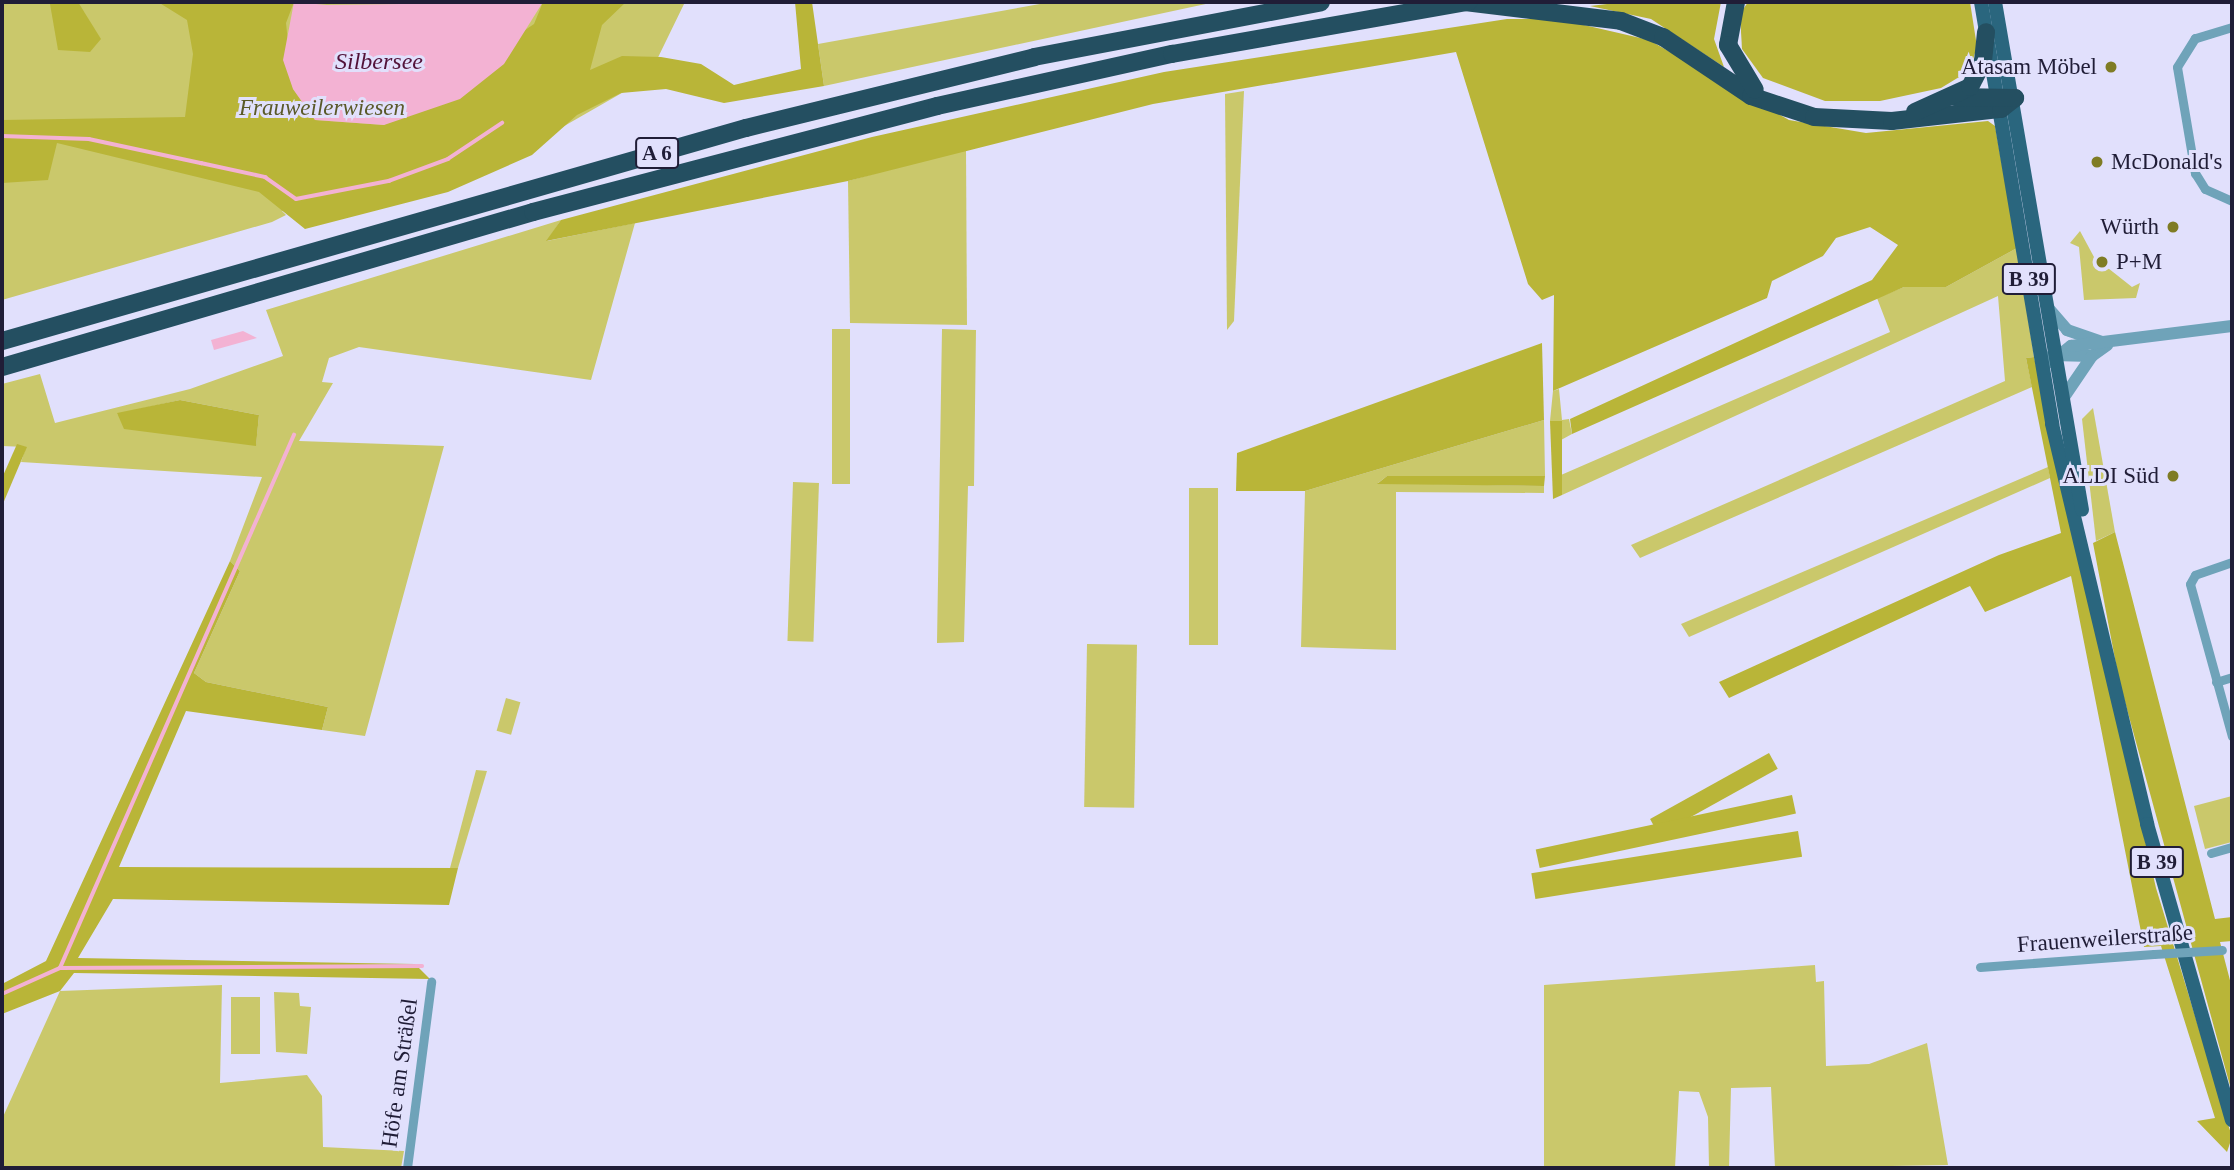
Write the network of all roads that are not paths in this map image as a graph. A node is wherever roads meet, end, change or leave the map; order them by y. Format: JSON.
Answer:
{"nodes":[{"id":1,"x":1321,"y":2,"type":"edge"},
{"id":2,"x":1467,"y":2,"type":"edge"},
{"id":3,"x":1736,"y":2,"type":"edge"},
{"id":4,"x":1981,"y":2,"type":"edge"},
{"id":5,"x":1996,"y":2,"type":"edge"},
{"id":6,"x":2232,"y":27,"type":"edge"},
{"id":7,"x":1986,"y":32,"type":"junction"},
{"id":8,"x":1956,"y":97,"type":"junction"},
{"id":9,"x":2005,"y":100,"type":"junction"},
{"id":10,"x":1768,"y":102,"type":"junction"},
{"id":11,"x":1892,"y":121,"type":"junction"},
{"id":12,"x":2232,"y":201,"type":"edge"},
{"id":13,"x":2049,"y":309,"type":"junction"},
{"id":14,"x":2232,"y":326,"type":"edge"},
{"id":15,"x":2,"y":341,"type":"edge"},
{"id":16,"x":2107,"y":345,"type":"junction"},
{"id":17,"x":2040,"y":353,"type":"junction"},
{"id":18,"x":2057,"y":356,"type":"junction"},
{"id":19,"x":2092,"y":356,"type":"junction"},
{"id":20,"x":2,"y":367,"type":"edge"},
{"id":21,"x":2043,"y":370,"type":"junction"},
{"id":22,"x":2064,"y":397,"type":"junction"},
{"id":23,"x":2232,"y":562,"type":"edge"},
{"id":24,"x":2096,"y":601,"type":"junction"},
{"id":25,"x":2232,"y":677,"type":"edge"},
{"id":26,"x":2216,"y":682,"type":"junction"},
{"id":27,"x":2232,"y":736,"type":"edge"},
{"id":28,"x":2232,"y":847,"type":"edge"},
{"id":29,"x":2210,"y":853,"type":"dead end"},
{"id":30,"x":2227,"y":949,"type":"edge"},
{"id":31,"x":1980,"y":967,"type":"dead end"},
{"id":32,"x":431,"y":982,"type":"dead end"},
{"id":33,"x":2232,"y":1120,"type":"edge"},
{"id":34,"x":407,"y":1168,"type":"edge"}],
"edges":[{"from":1,"to":15,"type":"highway","number":"A 6"},
{"from":2,"to":10,"type":"highway"},
{"from":2,"to":20,"type":"highway","number":"A 6"},
{"from":3,"to":10,"type":"highway"},
{"from":4,"to":7,"type":"main road","number":"B 39"},
{"from":5,"to":9,"type":"main road","number":"B 39"},
{"from":6,"to":12,"type":"street"},
{"from":7,"to":8,"type":"highway"},
{"from":7,"to":9,"type":"main road","number":"B 39"},
{"from":8,"to":9,"type":"highway"},
{"from":8,"to":11,"type":"highway"},
{"from":9,"to":11,"type":"highway"},
{"from":9,"to":13,"type":"main road","number":"B 39"},
{"from":9,"to":17,"type":"main road","number":"B 39"},
{"from":10,"to":11,"type":"highway"},
{"from":13,"to":16,"type":"street"},
{"from":13,"to":18,"type":"main road","number":"B 39"},
{"from":14,"to":16,"type":"street"},
{"from":16,"to":18,"type":"street"},
{"from":16,"to":19,"type":"street"},
{"from":17,"to":18,"type":"street"},
{"from":17,"to":21,"type":"main road","number":"B 39"},
{"from":18,"to":19,"type":"street"},
{"from":18,"to":21,"type":"street"},
{"from":18,"to":22,"type":"main road","number":"B 39"},
{"from":19,"to":22,"type":"street"},
{"from":21,"to":24,"type":"main road","number":"B 39"},
{"from":22,"to":24,"type":"main road","number":"B 39"},
{"from":23,"to":26,"type":"street"},
{"from":24,"to":33,"type":"main road","number":"B 39"},
{"from":25,"to":26,"type":"street"},
{"from":26,"to":27,"type":"street"},
{"from":28,"to":29,"type":"street"},
{"from":30,"to":31,"type":"street","name":"Frauenweilerstraße","bridge":true},
{"from":32,"to":34,"type":"street","name":"Höfe am Sträßel"}]}
